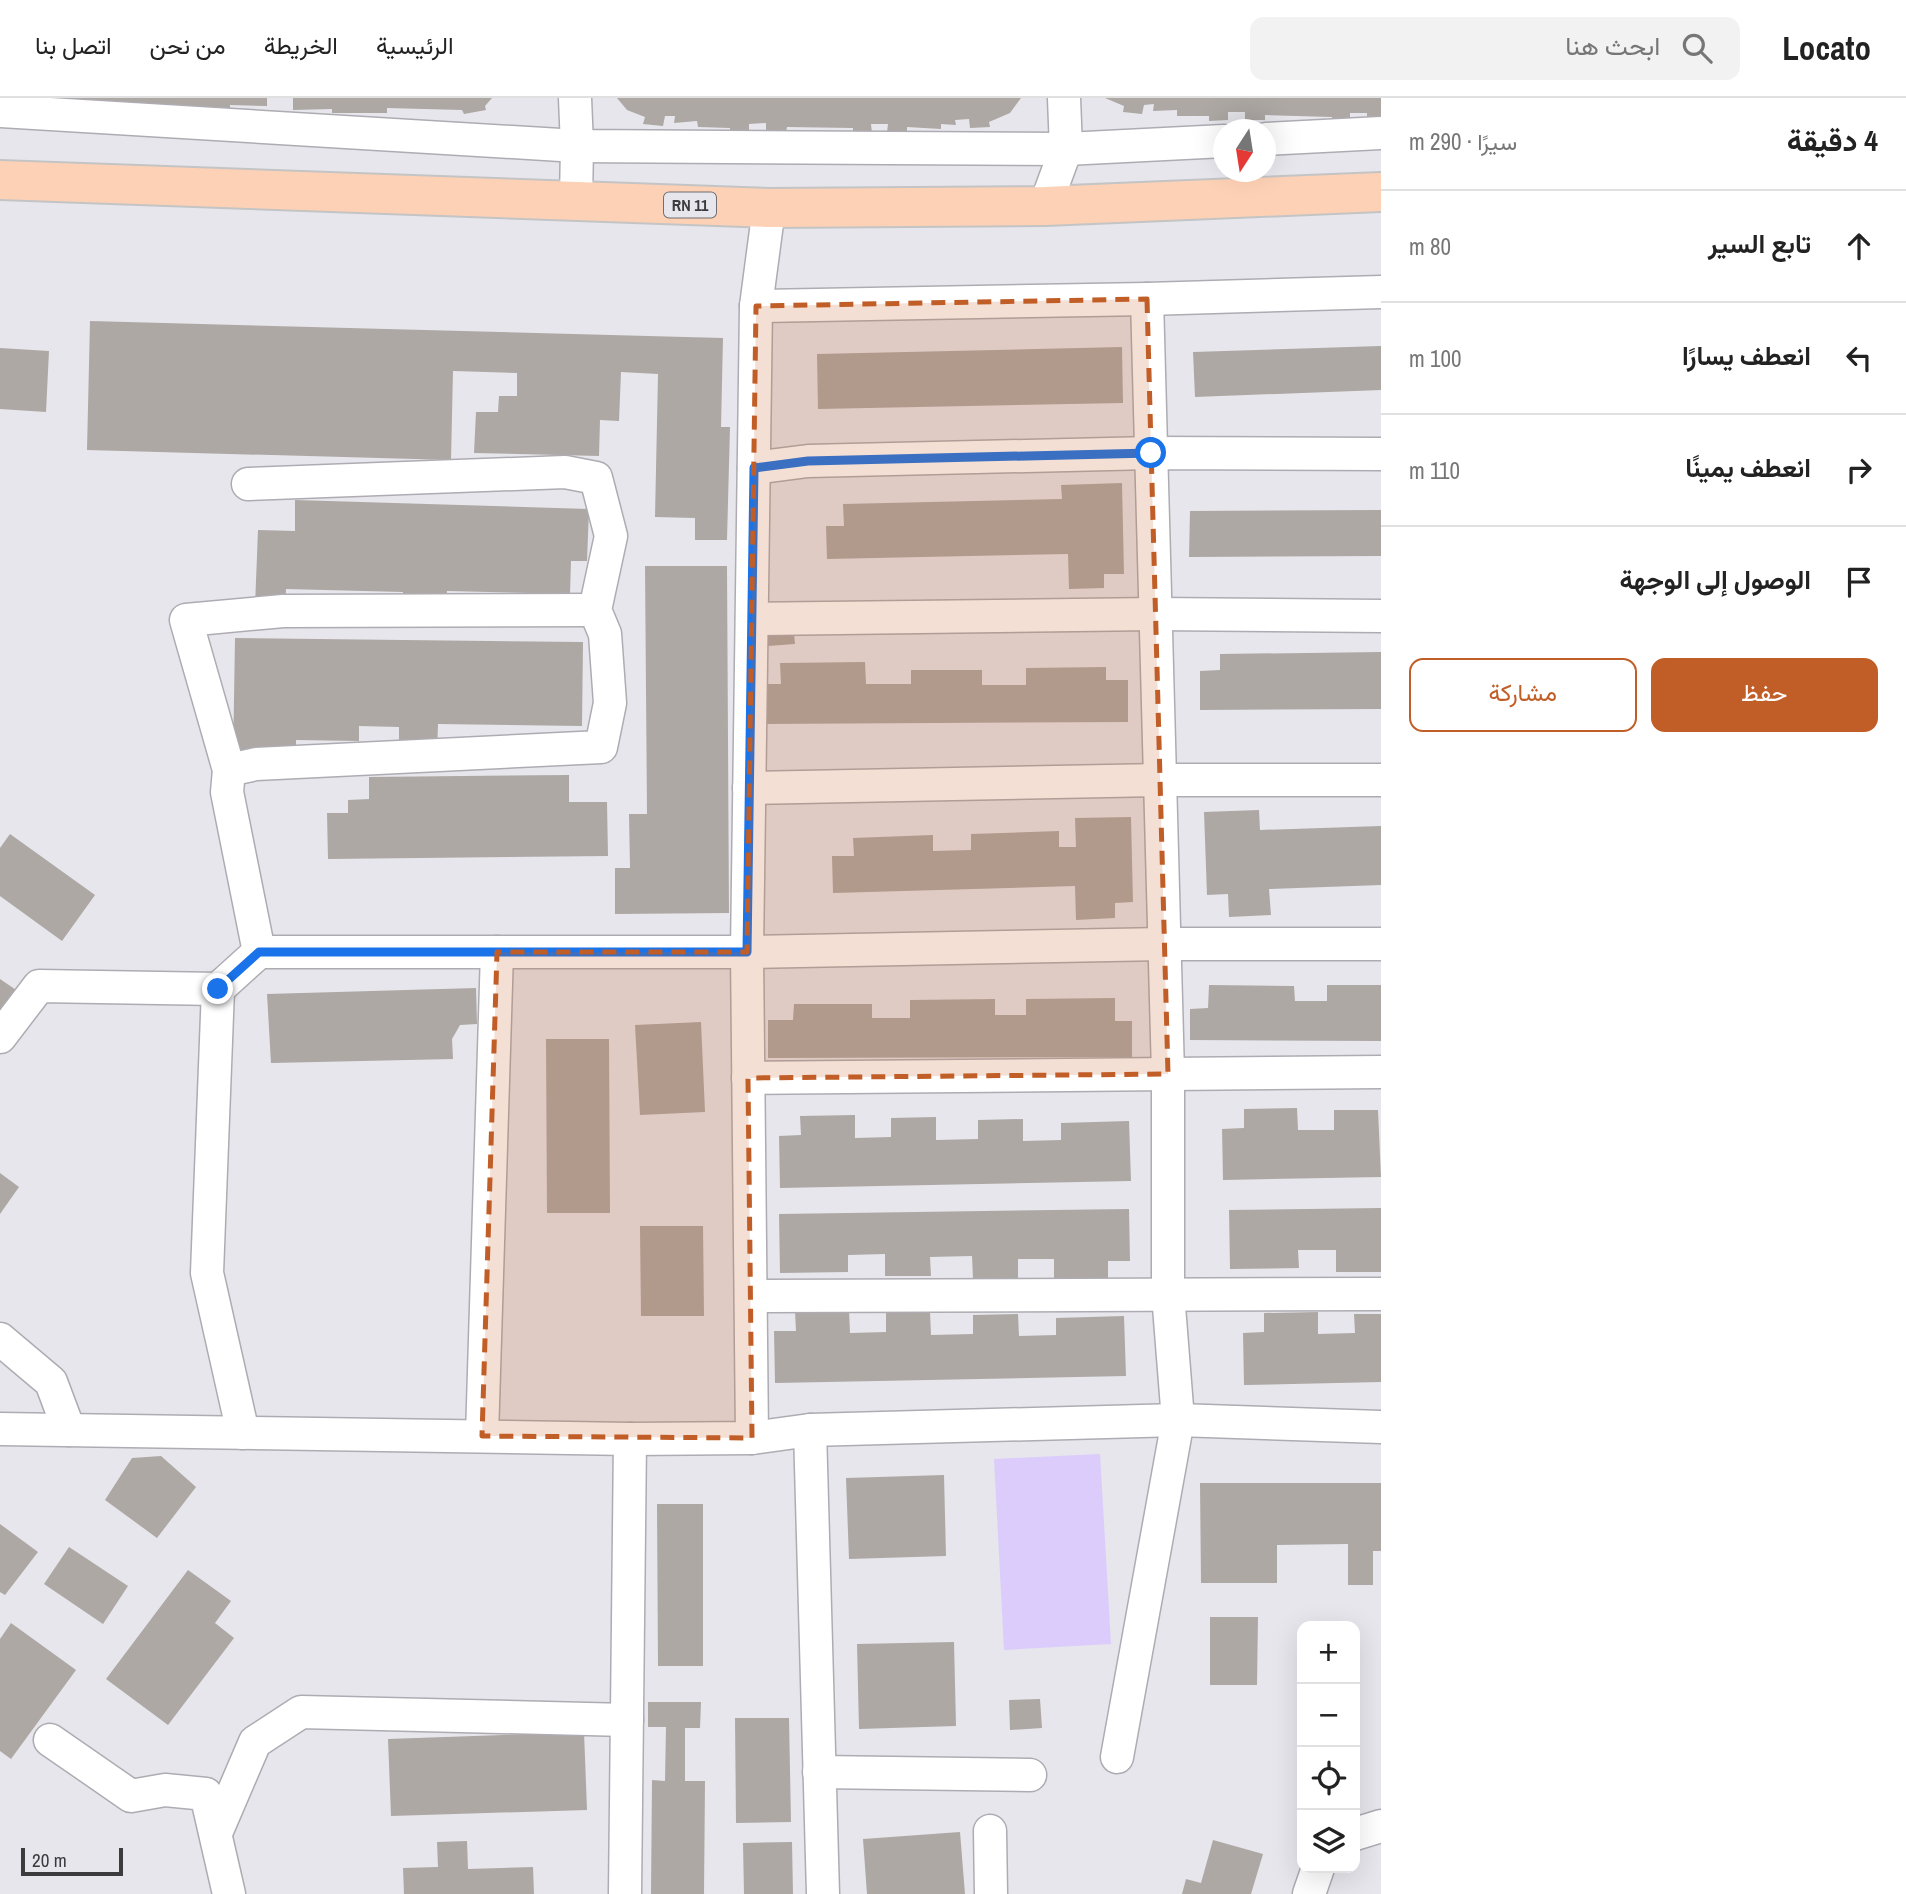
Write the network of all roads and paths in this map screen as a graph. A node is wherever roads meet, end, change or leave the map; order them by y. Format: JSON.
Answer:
{"nodes":[{"id":1,"x":575,"y":98,"type":"edge"},
{"id":2,"x":1064,"y":98,"type":"edge"},
{"id":3,"x":0,"y":111,"type":"edge"},
{"id":4,"x":1381,"y":134,"type":"edge"},
{"id":5,"x":1276,"y":139,"type":"edge"},
{"id":6,"x":1213,"y":142,"type":"edge"},
{"id":7,"x":578,"y":145,"type":"junction"},
{"id":8,"x":1066,"y":149,"type":"junction"},
{"id":9,"x":0,"y":180,"type":"edge"},
{"id":10,"x":1381,"y":192,"type":"edge"},
{"id":11,"x":576,"y":201,"type":"junction"},
{"id":12,"x":1045,"y":206,"type":"junction"},
{"id":13,"x":769,"y":208,"type":"junction"},
{"id":14,"x":1381,"y":292,"type":"edge"},
{"id":15,"x":1147,"y":299,"type":"junction"},
{"id":16,"x":756,"y":306,"type":"junction"},
{"id":17,"x":1151,"y":453,"type":"junction"},
{"id":18,"x":1381,"y":454,"type":"edge"},
{"id":19,"x":754,"y":468,"type":"junction"},
{"id":20,"x":248,"y":484,"type":"dead end"},
{"id":21,"x":595,"y":610,"type":"junction"},
{"id":22,"x":1156,"y":614,"type":"junction"},
{"id":23,"x":1381,"y":615,"type":"edge"},
{"id":24,"x":752,"y":619,"type":"junction"},
{"id":25,"x":229,"y":770,"type":"junction"},
{"id":26,"x":1160,"y":780,"type":"junction"},
{"id":27,"x":1381,"y":780,"type":"edge"},
{"id":28,"x":749,"y":788,"type":"junction"},
{"id":29,"x":1381,"y":943,"type":"edge"},
{"id":30,"x":1164,"y":944,"type":"junction"},
{"id":31,"x":259,"y":952,"type":"junction"},
{"id":32,"x":497,"y":952,"type":"junction"},
{"id":33,"x":747,"y":952,"type":"junction"},
{"id":34,"x":218,"y":989,"type":"junction"},
{"id":35,"x":0,"y":1037,"type":"edge"},
{"id":36,"x":1381,"y":1072,"type":"edge"},
{"id":37,"x":1168,"y":1073,"type":"junction"},
{"id":38,"x":748,"y":1078,"type":"junction"},
{"id":39,"x":1168,"y":1294,"type":"junction"},
{"id":40,"x":1381,"y":1294,"type":"edge"},
{"id":41,"x":752,"y":1296,"type":"junction"},
{"id":42,"x":0,"y":1339,"type":"edge"},
{"id":43,"x":1178,"y":1420,"type":"junction"},
{"id":44,"x":1381,"y":1427,"type":"edge"},
{"id":45,"x":0,"y":1429,"type":"edge"},
{"id":46,"x":69,"y":1430,"type":"junction"},
{"id":47,"x":810,"y":1430,"type":"junction"},
{"id":48,"x":243,"y":1433,"type":"junction"},
{"id":49,"x":482,"y":1436,"type":"junction"},
{"id":50,"x":752,"y":1438,"type":"junction"},
{"id":51,"x":630,"y":1439,"type":"junction"},
{"id":52,"x":627,"y":1720,"type":"junction"},
{"id":53,"x":50,"y":1740,"type":"dead end"},
{"id":54,"x":1117,"y":1757,"type":"dead end"},
{"id":55,"x":819,"y":1772,"type":"junction"},
{"id":56,"x":1030,"y":1775,"type":"dead end"},
{"id":57,"x":1381,"y":1826,"type":"edge"},
{"id":58,"x":990,"y":1831,"type":"dead end"},
{"id":59,"x":216,"y":1833,"type":"junction"},
{"id":60,"x":1360,"y":1833,"type":"edge"},
{"id":61,"x":1316,"y":1873,"type":"edge"},
{"id":62,"x":229,"y":1894,"type":"edge"},
{"id":63,"x":625,"y":1894,"type":"edge"},
{"id":64,"x":823,"y":1894,"type":"edge"},
{"id":65,"x":991,"y":1894,"type":"edge"},
{"id":66,"x":1309,"y":1894,"type":"edge"}],
"edges":[{"from":1,"to":7,"type":"street"},
{"from":2,"to":8,"type":"street"},
{"from":3,"to":7,"type":"street"},
{"from":4,"to":5,"type":"street"},
{"from":6,"to":8,"type":"street"},
{"from":7,"to":8,"type":"street"},
{"from":7,"to":11,"type":"street"},
{"from":8,"to":12,"type":"street"},
{"from":9,"to":11,"type":"main road","number":"RN 11"},
{"from":10,"to":12,"type":"main road","number":"RN 11"},
{"from":11,"to":13,"type":"main road","number":"RN 11"},
{"from":12,"to":13,"type":"main road","number":"RN 11"},
{"from":13,"to":16,"type":"street"},
{"from":14,"to":15,"type":"street"},
{"from":15,"to":16,"type":"street"},
{"from":15,"to":17,"type":"street"},
{"from":16,"to":19,"type":"street"},
{"from":17,"to":18,"type":"street"},
{"from":17,"to":19,"type":"street"},
{"from":17,"to":22,"type":"street"},
{"from":19,"to":24,"type":"street"},
{"from":20,"to":21,"type":"street"},
{"from":21,"to":25,"type":"street"},
{"from":21,"to":25,"type":"street"},
{"from":22,"to":23,"type":"street"},
{"from":22,"to":24,"type":"street"},
{"from":22,"to":26,"type":"street"},
{"from":24,"to":28,"type":"street"},
{"from":25,"to":31,"type":"street"},
{"from":26,"to":27,"type":"street"},
{"from":26,"to":28,"type":"street"},
{"from":26,"to":30,"type":"street"},
{"from":28,"to":33,"type":"street"},
{"from":29,"to":30,"type":"street"},
{"from":30,"to":33,"type":"street"},
{"from":30,"to":37,"type":"street"},
{"from":31,"to":32,"type":"street"},
{"from":31,"to":34,"type":"street"},
{"from":32,"to":33,"type":"street"},
{"from":32,"to":49,"type":"street"},
{"from":33,"to":38,"type":"street"},
{"from":34,"to":35,"type":"street"},
{"from":34,"to":48,"type":"street"},
{"from":36,"to":37,"type":"street"},
{"from":37,"to":38,"type":"street"},
{"from":37,"to":39,"type":"street"},
{"from":38,"to":41,"type":"street"},
{"from":39,"to":40,"type":"street"},
{"from":39,"to":41,"type":"street"},
{"from":39,"to":43,"type":"street"},
{"from":41,"to":50,"type":"street"},
{"from":42,"to":46,"type":"street"},
{"from":43,"to":44,"type":"street"},
{"from":43,"to":47,"type":"street"},
{"from":43,"to":54,"type":"street"},
{"from":45,"to":46,"type":"street"},
{"from":46,"to":48,"type":"street"},
{"from":47,"to":50,"type":"street"},
{"from":47,"to":55,"type":"street"},
{"from":48,"to":49,"type":"street"},
{"from":49,"to":51,"type":"street"},
{"from":50,"to":51,"type":"street"},
{"from":51,"to":52,"type":"street"},
{"from":52,"to":59,"type":"street"},
{"from":52,"to":63,"type":"street"},
{"from":53,"to":59,"type":"street"},
{"from":55,"to":56,"type":"street"},
{"from":55,"to":64,"type":"street"},
{"from":57,"to":60,"type":"street"},
{"from":58,"to":65,"type":"street"},
{"from":59,"to":62,"type":"street"},
{"from":61,"to":66,"type":"street"}]}
